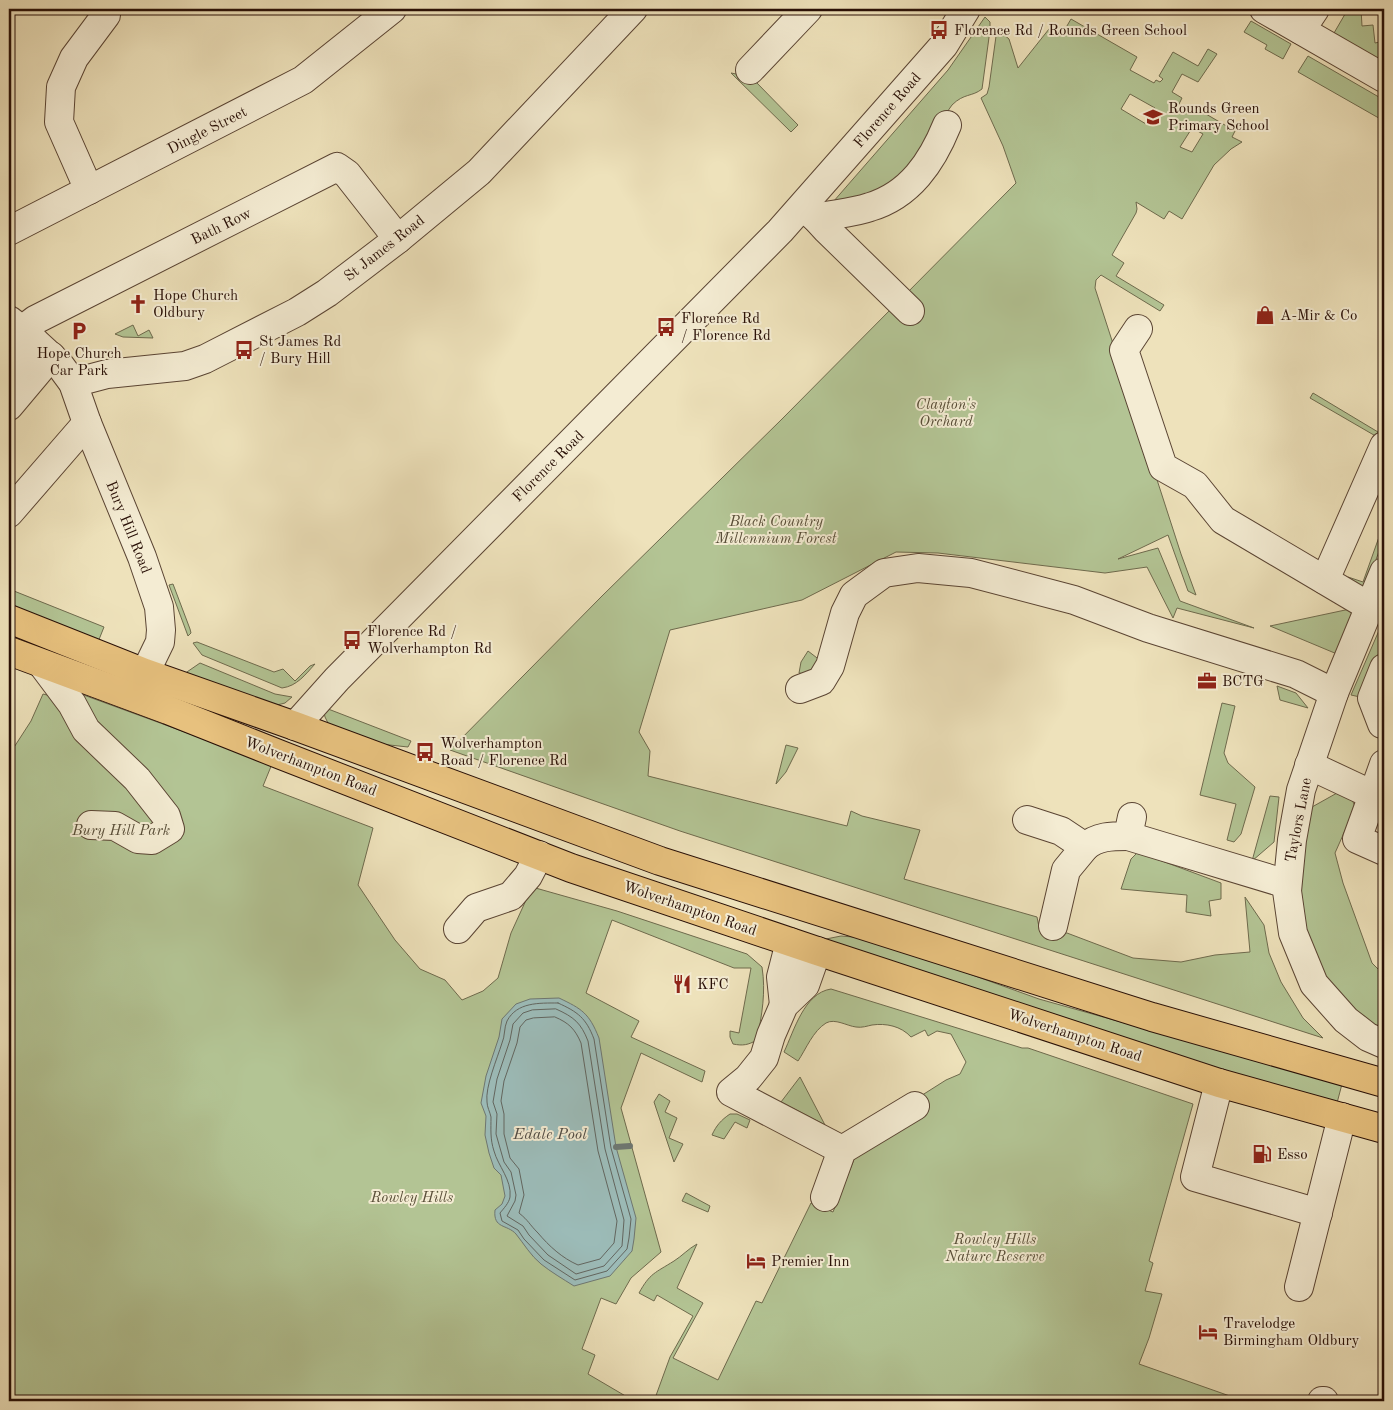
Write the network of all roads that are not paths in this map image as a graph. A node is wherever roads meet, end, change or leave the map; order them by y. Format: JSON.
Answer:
{"nodes":[{"id":1,"x":392,"y":9,"type":"edge"},
{"id":2,"x":633,"y":9,"type":"edge"},
{"id":3,"x":808,"y":9,"type":"edge"},
{"id":4,"x":966,"y":9,"type":"edge"},
{"id":5,"x":1264,"y":9,"type":"edge"},
{"id":6,"x":106,"y":15,"type":"dead end"},
{"id":7,"x":1308,"y":19,"type":"edge"},
{"id":8,"x":750,"y":70,"type":"dead end"},
{"id":9,"x":1384,"y":78,"type":"edge"},
{"id":10,"x":947,"y":125,"type":"dead end"},
{"id":11,"x":89,"y":190,"type":"junction"},
{"id":12,"x":810,"y":212,"type":"junction"},
{"id":13,"x":9,"y":231,"type":"edge"},
{"id":14,"x":398,"y":239,"type":"junction"},
{"id":15,"x":910,"y":311,"type":"dead end"},
{"id":16,"x":1138,"y":329,"type":"dead end"},
{"id":17,"x":29,"y":337,"type":"edge"},
{"id":18,"x":9,"y":372,"type":"edge"},
{"id":19,"x":73,"y":383,"type":"junction"},
{"id":20,"x":9,"y":406,"type":"edge"},
{"id":21,"x":87,"y":423,"type":"junction"},
{"id":22,"x":1384,"y":446,"type":"edge"},
{"id":23,"x":9,"y":513,"type":"edge"},
{"id":24,"x":1384,"y":572,"type":"edge"},
{"id":25,"x":1325,"y":580,"type":"junction"},
{"id":26,"x":1370,"y":607,"type":"junction"},
{"id":27,"x":9,"y":619,"type":"edge"},
{"id":28,"x":9,"y":651,"type":"edge"},
{"id":29,"x":42,"y":664,"type":"junction"},
{"id":30,"x":1384,"y":668,"type":"edge"},
{"id":31,"x":145,"y":673,"type":"junction"},
{"id":32,"x":800,"y":689,"type":"dead end"},
{"id":33,"x":1334,"y":693,"type":"junction"},
{"id":34,"x":135,"y":698,"type":"junction"},
{"id":35,"x":1384,"y":725,"type":"edge"},
{"id":36,"x":295,"y":726,"type":"junction"},
{"id":37,"x":281,"y":755,"type":"junction"},
{"id":38,"x":1384,"y":764,"type":"edge"},
{"id":39,"x":1309,"y":765,"type":"junction"},
{"id":40,"x":1379,"y":798,"type":"edge"},
{"id":41,"x":1027,"y":820,"type":"dead end"},
{"id":42,"x":92,"y":825,"type":"dead end"},
{"id":43,"x":1085,"y":847,"type":"junction"},
{"id":44,"x":1384,"y":851,"type":"edge"},
{"id":45,"x":540,"y":855,"type":"junction"},
{"id":46,"x":660,"y":861,"type":"junction"},
{"id":47,"x":1287,"y":884,"type":"junction"},
{"id":48,"x":861,"y":925,"type":"junction"},
{"id":49,"x":1053,"y":926,"type":"dead end"},
{"id":50,"x":458,"y":929,"type":"dead end"},
{"id":51,"x":803,"y":941,"type":"junction"},
{"id":52,"x":1384,"y":1044,"type":"edge"},
{"id":53,"x":1220,"y":1083,"type":"junction"},
{"id":54,"x":1384,"y":1083,"type":"edge"},
{"id":55,"x":915,"y":1106,"type":"dead end"},
{"id":56,"x":1342,"y":1117,"type":"junction"},
{"id":57,"x":1384,"y":1129,"type":"edge"},
{"id":58,"x":842,"y":1150,"type":"junction"},
{"id":59,"x":825,"y":1197,"type":"dead end"},
{"id":60,"x":1318,"y":1213,"type":"junction"},
{"id":61,"x":1299,"y":1288,"type":"dead end"}],
"edges":[{"from":1,"to":11,"type":"street","name":"Dingle Street"},
{"from":2,"to":14,"type":"street","name":"St James Road"},
{"from":3,"to":8,"type":"street"},
{"from":4,"to":12,"type":"street","name":"Florence Road"},
{"from":5,"to":7,"type":"street"},
{"from":6,"to":11,"type":"street"},
{"from":7,"to":9,"type":"street"},
{"from":10,"to":12,"type":"street"},
{"from":11,"to":13,"type":"street","name":"Dingle Street"},
{"from":12,"to":15,"type":"street"},
{"from":12,"to":36,"type":"street","name":"Florence Road"},
{"from":14,"to":17,"type":"street","name":"Bath Row"},
{"from":14,"to":19,"type":"street","name":"St James Road"},
{"from":16,"to":25,"type":"street"},
{"from":17,"to":18,"type":"street"},
{"from":17,"to":19,"type":"street","name":"Bury Hill Road"},
{"from":17,"to":20,"type":"street"},
{"from":19,"to":21,"type":"street","name":"Bury Hill Road"},
{"from":21,"to":23,"type":"street"},
{"from":21,"to":31,"type":"street","name":"Bury Hill Road"},
{"from":22,"to":25,"type":"street"},
{"from":24,"to":26,"type":"street","name":"Taylors Lane"},
{"from":25,"to":26,"type":"street"},
{"from":26,"to":33,"type":"street","name":"Taylors Lane"},
{"from":27,"to":31,"type":"highway","name":"Wolverhampton Road"},
{"from":28,"to":29,"type":"highway","name":"Wolverhampton Road"},
{"from":29,"to":34,"type":"highway","name":"Wolverhampton Road"},
{"from":29,"to":42,"type":"street"},
{"from":30,"to":35,"type":"street"},
{"from":31,"to":34,"type":"highway"},
{"from":31,"to":36,"type":"highway","name":"Wolverhampton Road"},
{"from":32,"to":33,"type":"street"},
{"from":33,"to":39,"type":"street","name":"Taylors Lane"},
{"from":34,"to":37,"type":"highway","name":"Wolverhampton Road"},
{"from":36,"to":37,"type":"highway"},
{"from":36,"to":46,"type":"highway","name":"Wolverhampton Road"},
{"from":37,"to":45,"type":"highway","name":"Wolverhampton Road"},
{"from":38,"to":40,"type":"street"},
{"from":39,"to":40,"type":"street"},
{"from":39,"to":47,"type":"street","name":"Taylors Lane"},
{"from":40,"to":44,"type":"street"},
{"from":41,"to":43,"type":"street"},
{"from":43,"to":47,"type":"street"},
{"from":43,"to":49,"type":"street"},
{"from":45,"to":50,"type":"street"},
{"from":45,"to":51,"type":"highway","name":"Wolverhampton Road"},
{"from":46,"to":48,"type":"highway","name":"Wolverhampton Road"},
{"from":46,"to":51,"type":"highway"},
{"from":47,"to":52,"type":"street","name":"Taylors Lane"},
{"from":48,"to":51,"type":"highway"},
{"from":48,"to":54,"type":"highway","name":"Wolverhampton Road"},
{"from":51,"to":53,"type":"highway","name":"Wolverhampton Road"},
{"from":51,"to":58,"type":"street"},
{"from":53,"to":56,"type":"highway","name":"Wolverhampton Road"},
{"from":53,"to":60,"type":"street"},
{"from":55,"to":58,"type":"street"},
{"from":56,"to":57,"type":"highway","name":"Wolverhampton Road"},
{"from":56,"to":60,"type":"street"},
{"from":58,"to":59,"type":"street"},
{"from":60,"to":61,"type":"street"}]}
